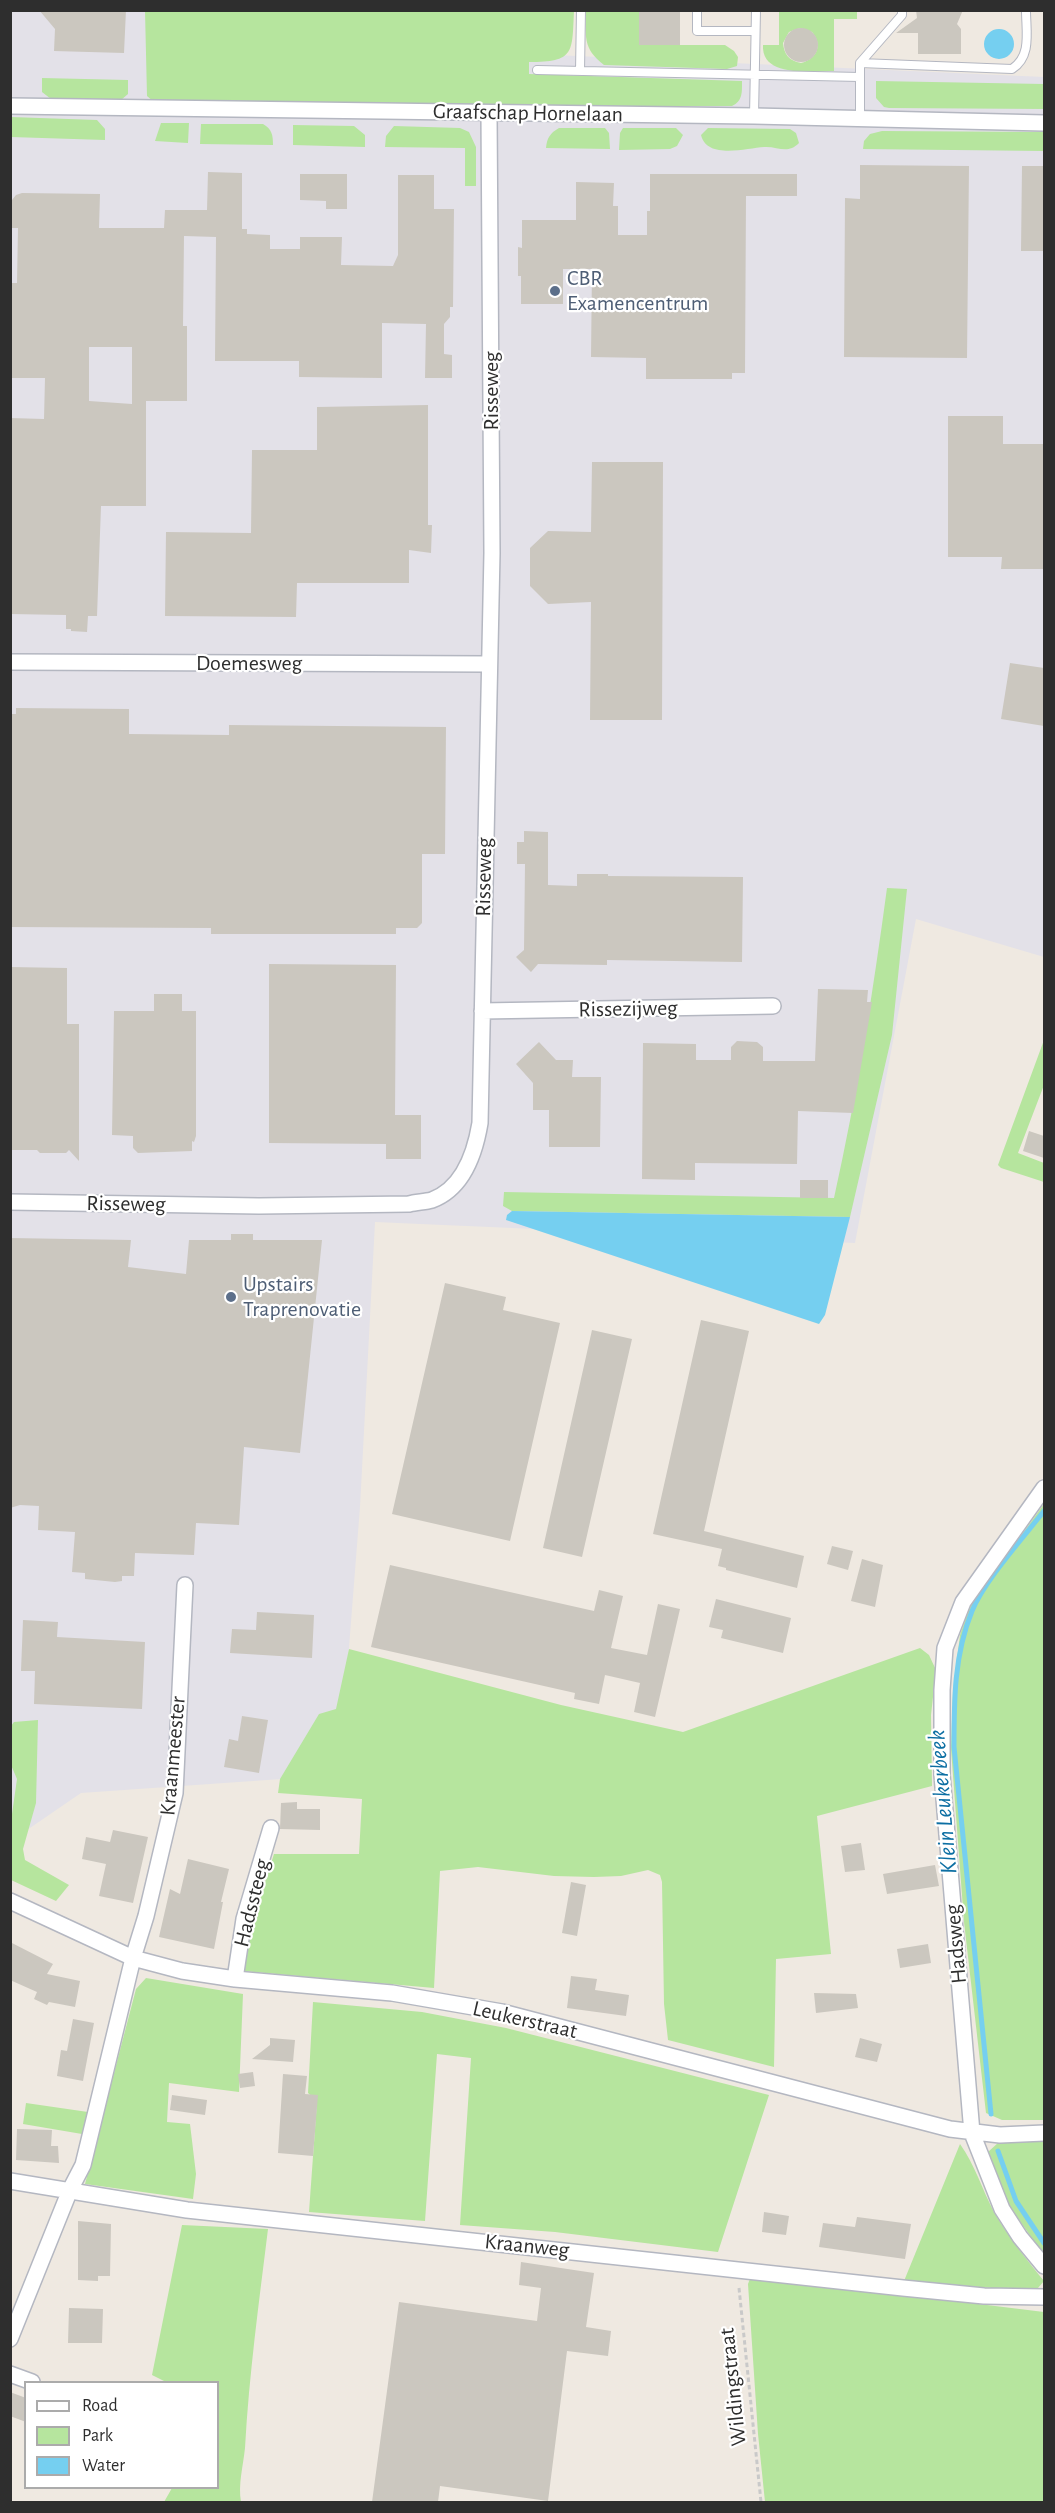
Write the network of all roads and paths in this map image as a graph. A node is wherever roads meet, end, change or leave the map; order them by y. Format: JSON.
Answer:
{"nodes":[{"id":1,"x":581,"y":10,"type":"edge"},
{"id":2,"x":697,"y":10,"type":"edge"},
{"id":3,"x":756,"y":10,"type":"edge"},
{"id":4,"x":902,"y":10,"type":"edge"},
{"id":5,"x":1026,"y":10,"type":"edge"},
{"id":6,"x":755,"y":31,"type":"junction"},
{"id":7,"x":860,"y":63,"type":"junction"},
{"id":8,"x":537,"y":70,"type":"dead end"},
{"id":9,"x":580,"y":71,"type":"junction"},
{"id":10,"x":754,"y":75,"type":"junction"},
{"id":11,"x":860,"y":77,"type":"junction"},
{"id":12,"x":10,"y":106,"type":"edge"},
{"id":13,"x":489,"y":113,"type":"junction"},
{"id":14,"x":754,"y":116,"type":"junction"},
{"id":15,"x":860,"y":119,"type":"junction"},
{"id":16,"x":1044,"y":123,"type":"edge"},
{"id":17,"x":10,"y":662,"type":"edge"},
{"id":18,"x":488,"y":664,"type":"junction"},
{"id":19,"x":773,"y":1006,"type":"dead end"},
{"id":20,"x":482,"y":1011,"type":"junction"},
{"id":21,"x":10,"y":1202,"type":"edge"},
{"id":22,"x":1044,"y":1488,"type":"edge"},
{"id":23,"x":185,"y":1585,"type":"dead end"},
{"id":24,"x":271,"y":1828,"type":"dead end"},
{"id":25,"x":10,"y":1901,"type":"edge"},
{"id":26,"x":133,"y":1958,"type":"junction"},
{"id":27,"x":236,"y":1979,"type":"junction"},
{"id":28,"x":972,"y":2133,"type":"junction"},
{"id":29,"x":1044,"y":2133,"type":"edge"},
{"id":30,"x":10,"y":2181,"type":"edge"},
{"id":31,"x":70,"y":2190,"type":"junction"},
{"id":32,"x":1044,"y":2266,"type":"edge"},
{"id":33,"x":737,"y":2268,"type":"junction"},
{"id":34,"x":1044,"y":2297,"type":"edge"},
{"id":35,"x":10,"y":2339,"type":"edge"},
{"id":36,"x":10,"y":2374,"type":"edge"},
{"id":37,"x":29,"y":2381,"type":"edge"},
{"id":38,"x":761,"y":2502,"type":"edge"}],
"edges":[{"from":1,"to":9,"type":"lane"},
{"from":2,"to":6,"type":"lane"},
{"from":3,"to":6,"type":"lane"},
{"from":4,"to":7,"type":"lane"},
{"from":5,"to":7,"type":"lane"},
{"from":6,"to":10,"type":"lane"},
{"from":7,"to":11,"type":"lane"},
{"from":8,"to":9,"type":"lane"},
{"from":9,"to":10,"type":"lane"},
{"from":10,"to":11,"type":"lane"},
{"from":10,"to":14,"type":"lane"},
{"from":11,"to":15,"type":"lane"},
{"from":12,"to":13,"type":"street","name":"Graafschap Hornelaan"},
{"from":13,"to":14,"type":"street","name":"Graafschap Hornelaan"},
{"from":13,"to":18,"type":"street","name":"Risseweg"},
{"from":14,"to":15,"type":"street","name":"Graafschap Hornelaan"},
{"from":15,"to":16,"type":"street","name":"Graafschap Hornelaan"},
{"from":17,"to":18,"type":"street","name":"Doemesweg"},
{"from":18,"to":20,"type":"street","name":"Risseweg"},
{"from":19,"to":20,"type":"street","name":"Rissezijweg"},
{"from":20,"to":21,"type":"street","name":"Risseweg"},
{"from":22,"to":28,"type":"street","name":"Hadsweg"},
{"from":23,"to":26,"type":"street","name":"Kraanmeester"},
{"from":24,"to":27,"type":"street","name":"Hadssteeg"},
{"from":25,"to":26,"type":"street","name":"Leukerstraat"},
{"from":26,"to":27,"type":"street","name":"Leukerstraat"},
{"from":26,"to":31,"type":"street","name":"Kraanmeester"},
{"from":27,"to":28,"type":"street","name":"Leukerstraat"},
{"from":28,"to":29,"type":"street","name":"Leukerstraat"},
{"from":28,"to":32,"type":"street","name":"Hadsweg"},
{"from":30,"to":31,"type":"street","name":"Kraanweg"},
{"from":31,"to":33,"type":"street","name":"Kraanweg"},
{"from":31,"to":35,"type":"street","name":"Kraanmeester"},
{"from":33,"to":34,"type":"street","name":"Kraanweg"},
{"from":33,"to":38,"type":"path","name":"Wildingstraat"},
{"from":36,"to":37,"type":"street"}]}
